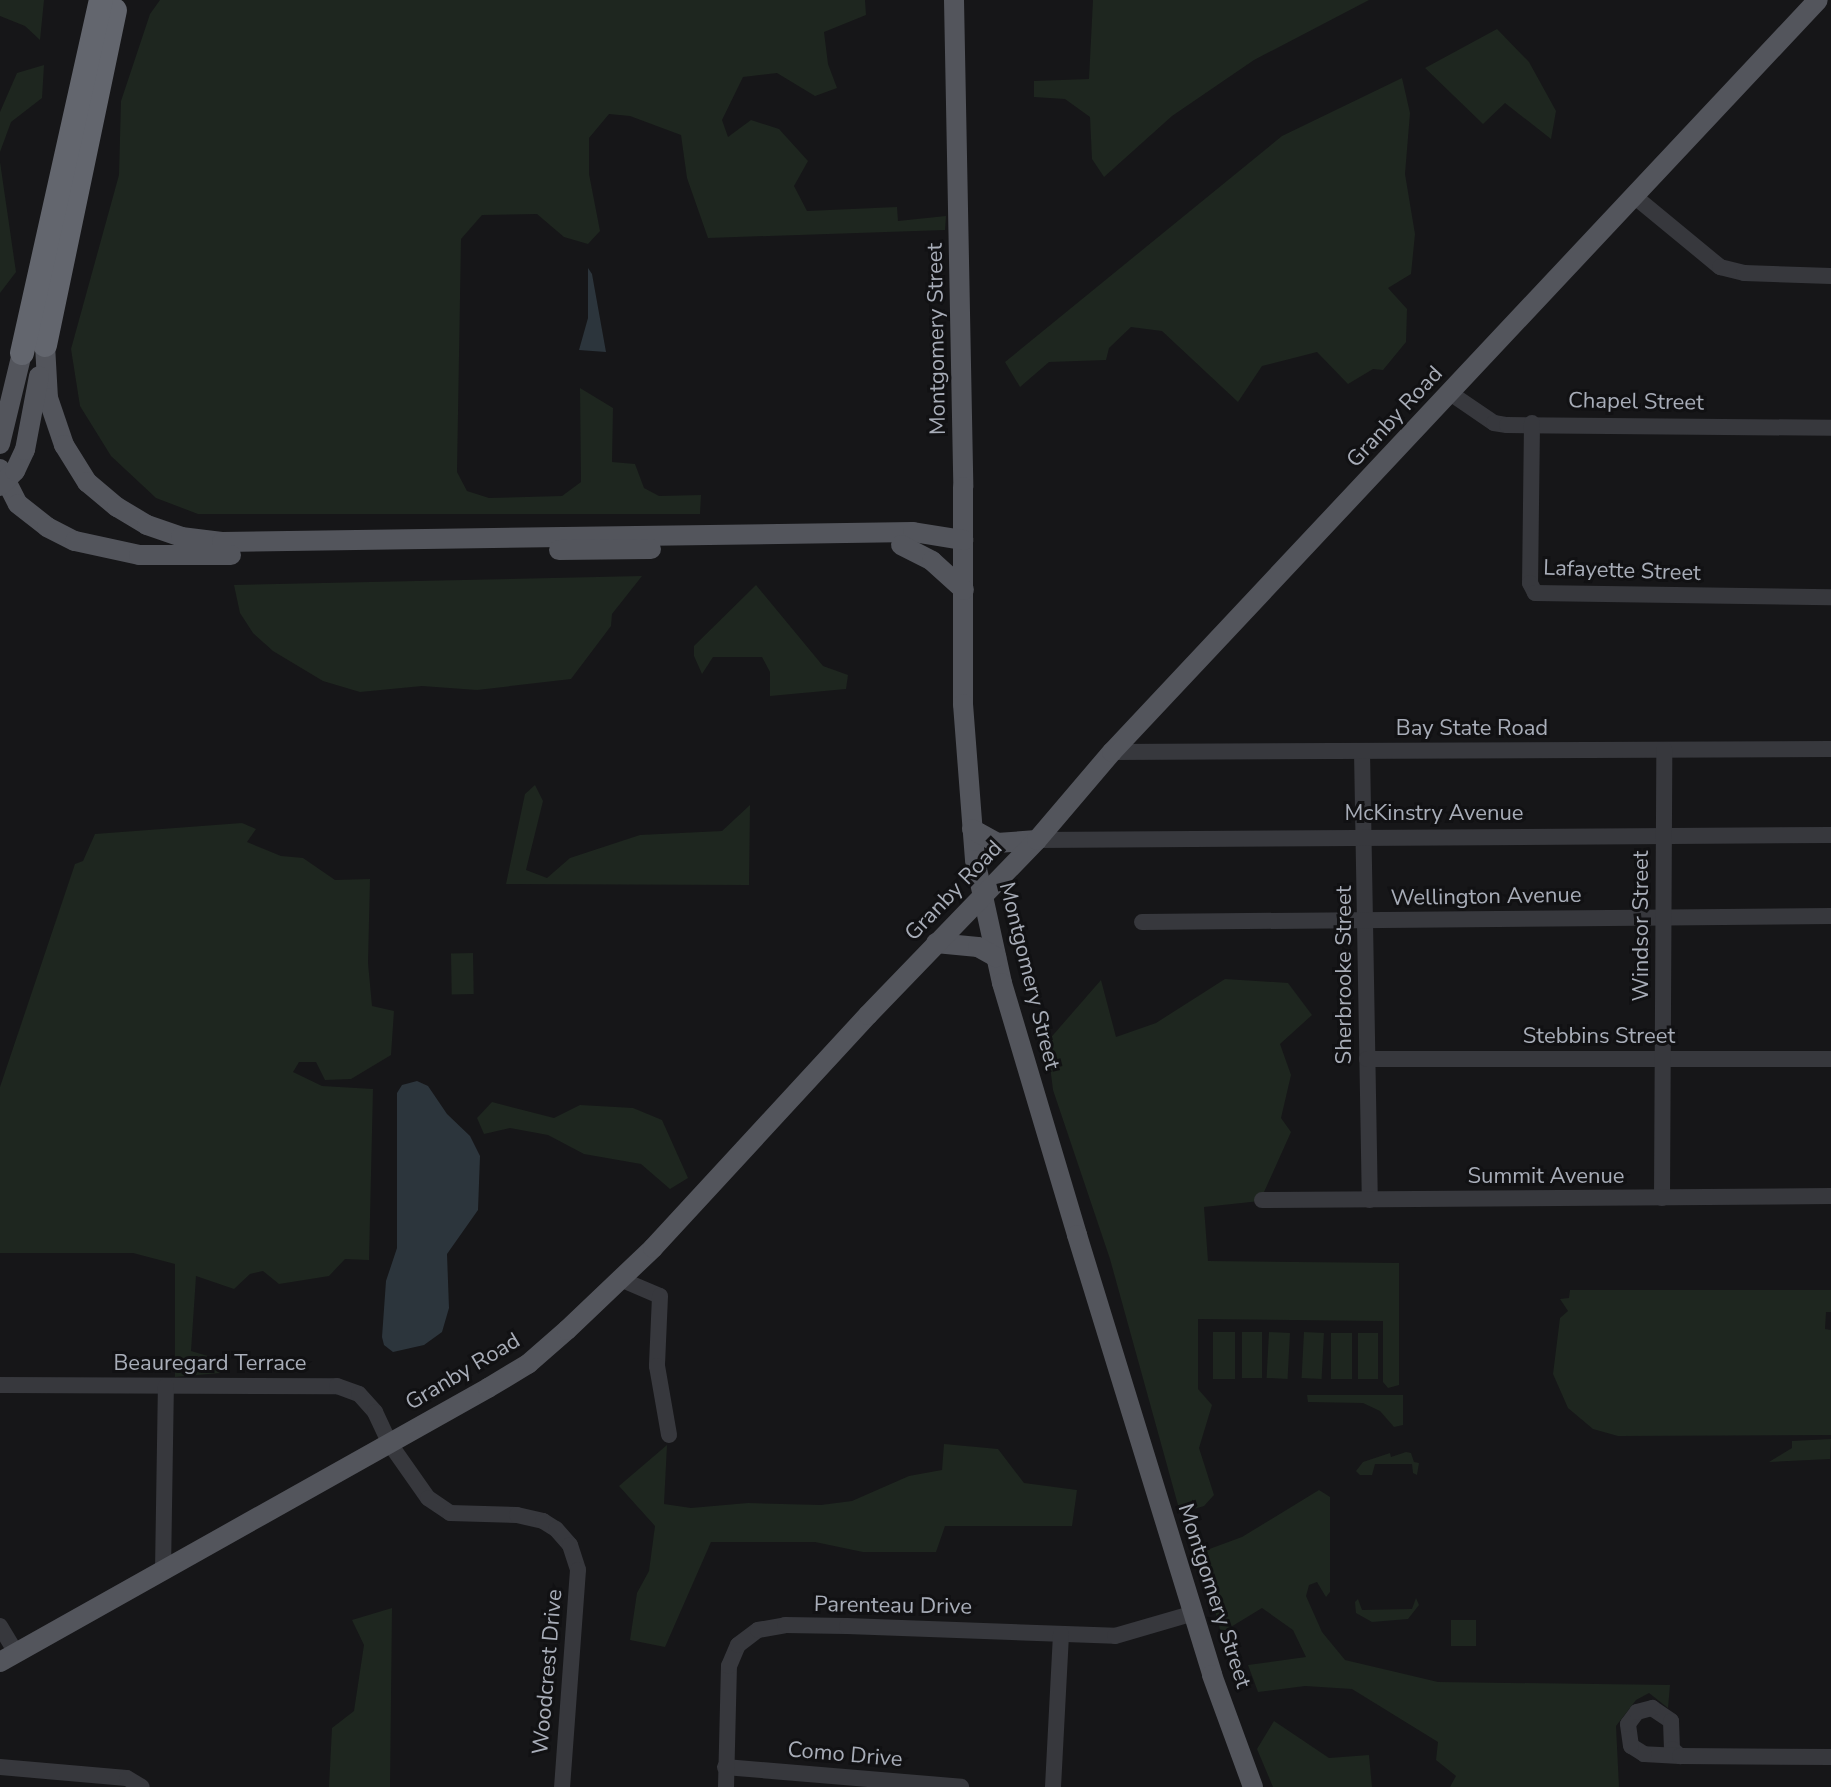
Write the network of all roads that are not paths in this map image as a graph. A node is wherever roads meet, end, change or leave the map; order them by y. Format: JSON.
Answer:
{"nodes":[{"id":1,"x":88,"y":0,"type":"edge"},
{"id":2,"x":101,"y":0,"type":"edge"},
{"id":3,"x":117,"y":0,"type":"edge"},
{"id":4,"x":131,"y":0,"type":"edge"},
{"id":5,"x":954,"y":0,"type":"edge"},
{"id":6,"x":1818,"y":0,"type":"edge"},
{"id":7,"x":100,"y":42,"type":"junction"},
{"id":8,"x":1634,"y":196,"type":"junction"},
{"id":9,"x":1831,"y":276,"type":"edge"},
{"id":10,"x":33,"y":349,"type":"junction"},
{"id":11,"x":0,"y":390,"type":"edge"},
{"id":12,"x":1450,"y":393,"type":"junction"},
{"id":13,"x":1532,"y":423,"type":"junction"},
{"id":14,"x":1831,"y":428,"type":"edge"},
{"id":15,"x":0,"y":444,"type":"edge"},
{"id":16,"x":2,"y":479,"type":"edge"},
{"id":17,"x":963,"y":540,"type":"junction"},
{"id":18,"x":901,"y":545,"type":"junction"},
{"id":19,"x":964,"y":590,"type":"junction"},
{"id":20,"x":1831,"y":597,"type":"edge"},
{"id":21,"x":1831,"y":749,"type":"edge"},
{"id":22,"x":1664,"y":750,"type":"junction"},
{"id":23,"x":1362,"y":751,"type":"junction"},
{"id":24,"x":1112,"y":752,"type":"junction"},
{"id":25,"x":972,"y":829,"type":"junction"},
{"id":26,"x":1664,"y":835,"type":"junction"},
{"id":27,"x":1831,"y":835,"type":"edge"},
{"id":28,"x":1366,"y":836,"type":"junction"},
{"id":29,"x":1037,"y":840,"type":"junction"},
{"id":30,"x":983,"y":894,"type":"junction"},
{"id":31,"x":1831,"y":916,"type":"edge"},
{"id":32,"x":1664,"y":917,"type":"junction"},
{"id":33,"x":1366,"y":921,"type":"junction"},
{"id":34,"x":1142,"y":922,"type":"dead end"},
{"id":35,"x":936,"y":943,"type":"junction"},
{"id":36,"x":996,"y":957,"type":"junction"},
{"id":37,"x":1367,"y":1059,"type":"junction"},
{"id":38,"x":1665,"y":1059,"type":"junction"},
{"id":39,"x":1831,"y":1059,"type":"edge"},
{"id":40,"x":1831,"y":1196,"type":"edge"},
{"id":41,"x":1662,"y":1198,"type":"junction"},
{"id":42,"x":1262,"y":1200,"type":"dead end"},
{"id":43,"x":1370,"y":1200,"type":"junction"},
{"id":44,"x":620,"y":1279,"type":"junction"},
{"id":45,"x":0,"y":1385,"type":"edge"},
{"id":46,"x":166,"y":1386,"type":"junction"},
{"id":47,"x":669,"y":1435,"type":"dead end"},
{"id":48,"x":390,"y":1444,"type":"junction"},
{"id":49,"x":163,"y":1571,"type":"junction"},
{"id":50,"x":1194,"y":1613,"type":"junction"},
{"id":51,"x":0,"y":1626,"type":"edge"},
{"id":52,"x":1061,"y":1634,"type":"junction"},
{"id":53,"x":8,"y":1658,"type":"edge"},
{"id":54,"x":1680,"y":1756,"type":"dead end"},
{"id":55,"x":1831,"y":1757,"type":"edge"},
{"id":56,"x":0,"y":1767,"type":"edge"},
{"id":57,"x":725,"y":1767,"type":"junction"},
{"id":58,"x":142,"y":1787,"type":"edge"},
{"id":59,"x":562,"y":1787,"type":"edge"},
{"id":60,"x":726,"y":1787,"type":"edge"},
{"id":61,"x":961,"y":1787,"type":"edge"},
{"id":62,"x":1053,"y":1787,"type":"edge"},
{"id":63,"x":1253,"y":1787,"type":"edge"}],
"edges":[{"from":1,"to":7,"type":"highway"},
{"from":2,"to":7,"type":"highway"},
{"from":3,"to":7,"type":"highway"},
{"from":4,"to":7,"type":"highway"},
{"from":5,"to":17,"type":"main road","name":"Montgomery Street"},
{"from":6,"to":8,"type":"main road","name":"Granby Road"},
{"from":7,"to":10,"type":"highway"},
{"from":8,"to":9,"type":"street"},
{"from":8,"to":12,"type":"main road","name":"Granby Road"},
{"from":10,"to":11,"type":"main road"},
{"from":10,"to":15,"type":"main road"},
{"from":10,"to":16,"type":"main road"},
{"from":10,"to":17,"type":"main road"},
{"from":12,"to":13,"type":"street","name":"Chapel Street"},
{"from":12,"to":24,"type":"main road","name":"Granby Road"},
{"from":13,"to":14,"type":"street","name":"Chapel Street"},
{"from":13,"to":20,"type":"street","name":"Lafayette Street"},
{"from":16,"to":18,"type":"main road"},
{"from":17,"to":18,"type":"main road"},
{"from":17,"to":19,"type":"main road","name":"Montgomery Street"},
{"from":18,"to":19,"type":"main road"},
{"from":19,"to":25,"type":"main road","name":"Montgomery Street"},
{"from":21,"to":22,"type":"street","name":"Bay State Road"},
{"from":22,"to":23,"type":"street","name":"Bay State Road"},
{"from":22,"to":26,"type":"street","name":"Windsor Street"},
{"from":23,"to":24,"type":"street","name":"Bay State Road"},
{"from":23,"to":28,"type":"street","name":"Sherbrooke Street"},
{"from":24,"to":29,"type":"main road","name":"Granby Road"},
{"from":25,"to":29,"type":"main road"},
{"from":25,"to":30,"type":"main road","name":"Montgomery Street"},
{"from":26,"to":27,"type":"street","name":"McKinstry Avenue"},
{"from":26,"to":28,"type":"street","name":"McKinstry Avenue"},
{"from":26,"to":32,"type":"street","name":"Windsor Street"},
{"from":28,"to":29,"type":"street","name":"McKinstry Avenue"},
{"from":28,"to":33,"type":"street","name":"Sherbrooke Street"},
{"from":29,"to":30,"type":"main road","name":"Granby Road"},
{"from":30,"to":35,"type":"main road","name":"Granby Road"},
{"from":30,"to":36,"type":"main road","name":"Montgomery Street"},
{"from":31,"to":32,"type":"street","name":"Wellington Avenue"},
{"from":32,"to":33,"type":"street","name":"Wellington Avenue"},
{"from":32,"to":38,"type":"street","name":"Windsor Street"},
{"from":33,"to":34,"type":"street","name":"Wellington Avenue"},
{"from":33,"to":37,"type":"street","name":"Sherbrooke Street"},
{"from":35,"to":36,"type":"main road"},
{"from":35,"to":44,"type":"main road","name":"Granby Road"},
{"from":36,"to":50,"type":"main road","name":"Montgomery Street"},
{"from":37,"to":38,"type":"street","name":"Stebbins Street"},
{"from":37,"to":43,"type":"street","name":"Sherbrooke Street"},
{"from":38,"to":39,"type":"street","name":"Stebbins Street"},
{"from":38,"to":41,"type":"street","name":"Windsor Street"},
{"from":40,"to":41,"type":"street","name":"Summit Avenue"},
{"from":41,"to":43,"type":"street","name":"Summit Avenue"},
{"from":42,"to":43,"type":"street","name":"Summit Avenue"},
{"from":44,"to":47,"type":"street"},
{"from":44,"to":48,"type":"main road","name":"Granby Road"},
{"from":45,"to":46,"type":"street","name":"Beauregard Terrace"},
{"from":46,"to":48,"type":"street","name":"Beauregard Terrace"},
{"from":46,"to":49,"type":"street"},
{"from":48,"to":49,"type":"main road","name":"Granby Road"},
{"from":48,"to":59,"type":"street","name":"Woodcrest Drive"},
{"from":49,"to":53,"type":"main road","name":"Granby Road"},
{"from":50,"to":52,"type":"street","name":"Parenteau Drive"},
{"from":50,"to":63,"type":"main road","name":"Montgomery Street"},
{"from":51,"to":53,"type":"street"},
{"from":52,"to":57,"type":"street","name":"Parenteau Drive"},
{"from":52,"to":62,"type":"street"},
{"from":54,"to":55,"type":"street"},
{"from":56,"to":58,"type":"street"},
{"from":57,"to":60,"type":"street","name":"Parenteau Drive"},
{"from":57,"to":61,"type":"street","name":"Como Drive"}]}
